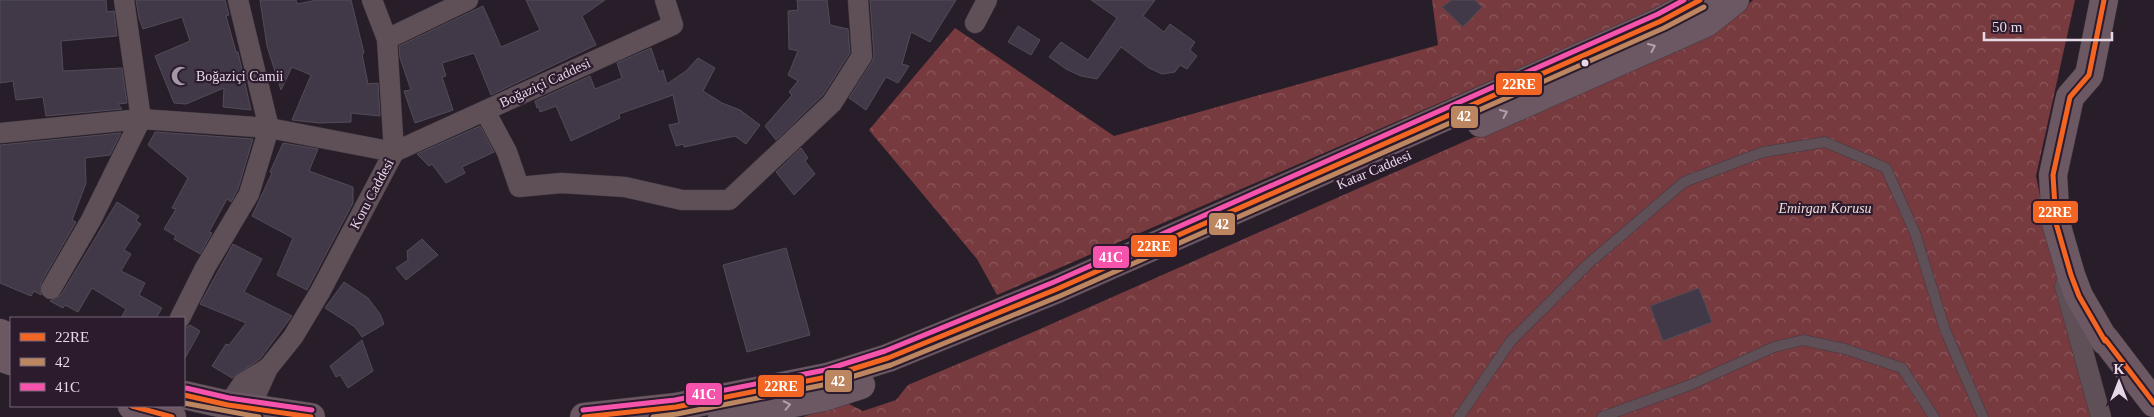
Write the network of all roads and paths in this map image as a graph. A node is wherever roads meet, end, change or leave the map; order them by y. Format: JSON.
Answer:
{"nodes":[{"id":1,"x":124,"y":0,"type":"edge"},
{"id":2,"x":238,"y":0,"type":"edge"},
{"id":3,"x":372,"y":0,"type":"edge"},
{"id":4,"x":468,"y":0,"type":"edge"},
{"id":5,"x":665,"y":0,"type":"edge"},
{"id":6,"x":858,"y":0,"type":"edge"},
{"id":7,"x":987,"y":0,"type":"edge"},
{"id":8,"x":1700,"y":0,"type":"edge"},
{"id":9,"x":2104,"y":0,"type":"edge"},
{"id":10,"x":1734,"y":3,"type":"edge"},
{"id":11,"x":975,"y":23,"type":"dead end"},
{"id":12,"x":386,"y":39,"type":"junction"},
{"id":13,"x":485,"y":111,"type":"junction"},
{"id":14,"x":141,"y":119,"type":"junction"},
{"id":15,"x":269,"y":128,"type":"junction"},
{"id":16,"x":0,"y":133,"type":"edge"},
{"id":17,"x":394,"y":152,"type":"junction"},
{"id":18,"x":2054,"y":209,"type":"junction"},
{"id":19,"x":51,"y":289,"type":"dead end"},
{"id":20,"x":180,"y":317,"type":"edge"},
{"id":21,"x":185,"y":395,"type":"edge"},
{"id":22,"x":2154,"y":403,"type":"edge"},
{"id":23,"x":136,"y":407,"type":"edge"},
{"id":24,"x":238,"y":412,"type":"edge"},
{"id":25,"x":172,"y":417,"type":"edge"},
{"id":26,"x":311,"y":417,"type":"edge"},
{"id":27,"x":584,"y":417,"type":"edge"},
{"id":28,"x":722,"y":417,"type":"edge"},
{"id":29,"x":1459,"y":417,"type":"edge"},
{"id":30,"x":1602,"y":417,"type":"edge"},
{"id":31,"x":1934,"y":417,"type":"edge"},
{"id":32,"x":1983,"y":417,"type":"edge"},
{"id":33,"x":2101,"y":417,"type":"edge"}],
"edges":[{"from":1,"to":14,"type":"street"},
{"from":2,"to":15,"type":"street"},
{"from":3,"to":12,"type":"street","name":"Koru Caddesi"},
{"from":4,"to":12,"type":"street"},
{"from":5,"to":13,"type":"street","name":"Boğaziçi Caddesi"},
{"from":6,"to":13,"type":"street"},
{"from":7,"to":11,"type":"street"},
{"from":8,"to":27,"type":"main road","name":"Katar Caddesi"},
{"from":9,"to":18,"type":"main road"},
{"from":28,"to":10,"type":"main road","name":"Katar Caddesi","one_way":true},
{"from":12,"to":17,"type":"street","name":"Koru Caddesi"},
{"from":13,"to":17,"type":"street","name":"Boğaziçi Caddesi"},
{"from":14,"to":15,"type":"street"},
{"from":14,"to":16,"type":"street"},
{"from":14,"to":19,"type":"street"},
{"from":15,"to":17,"type":"street"},
{"from":15,"to":20,"type":"street"},
{"from":17,"to":24,"type":"street","name":"Koru Caddesi"},
{"from":18,"to":22,"type":"main road"},
{"from":18,"to":33,"type":"street"},
{"from":21,"to":24,"type":"main road"},
{"from":23,"to":25,"type":"main road"},
{"from":24,"to":26,"type":"main road"},
{"from":29,"to":32,"type":"lane"},
{"from":30,"to":31,"type":"lane"}]}
